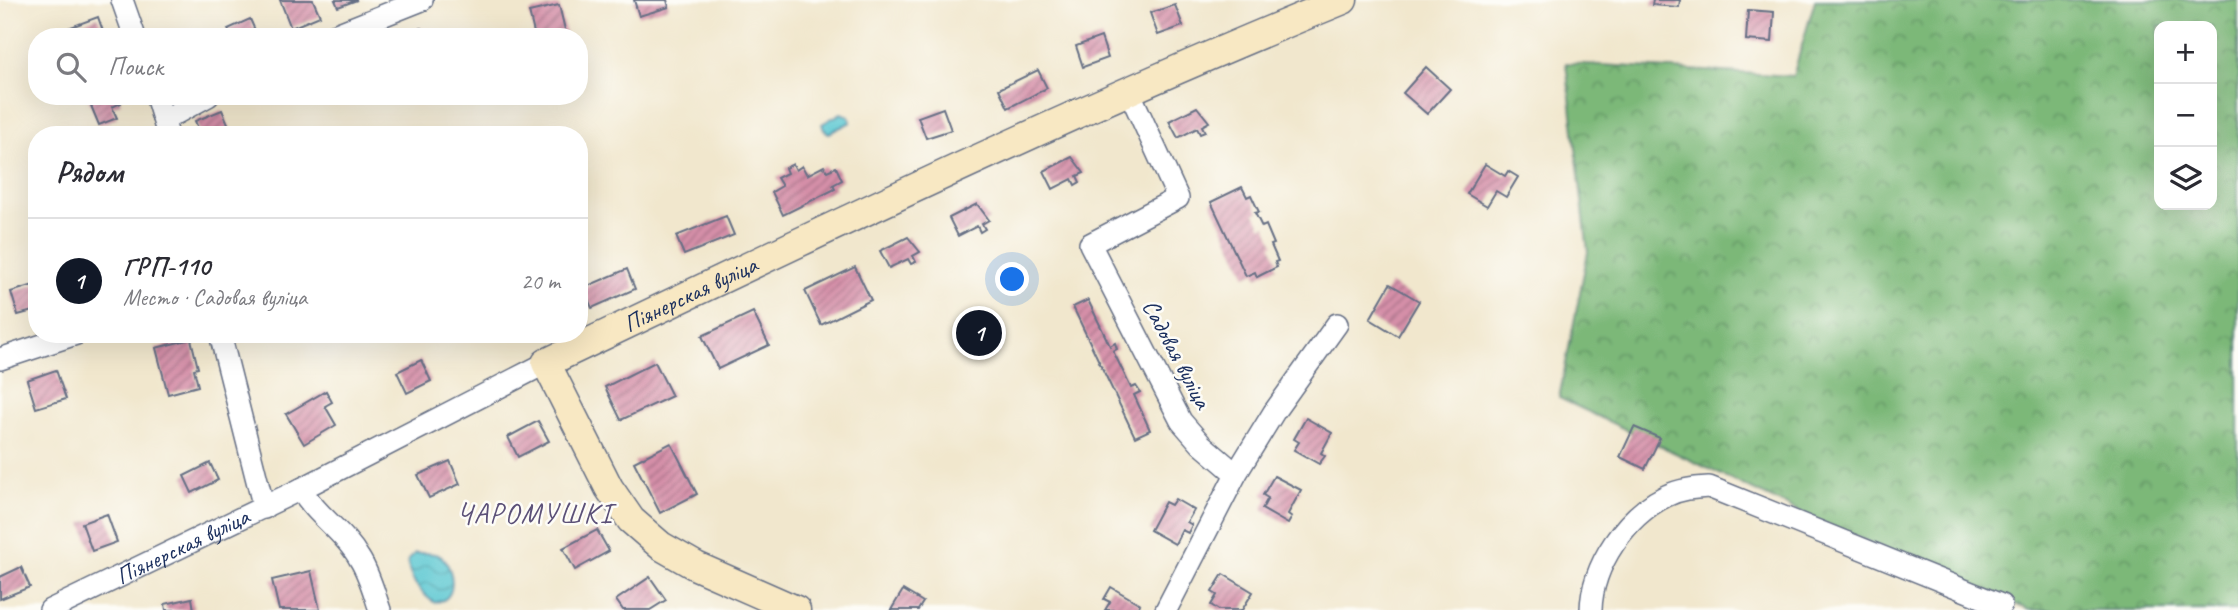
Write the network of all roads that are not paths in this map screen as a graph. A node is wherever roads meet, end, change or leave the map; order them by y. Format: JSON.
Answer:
{"nodes":[{"id":1,"x":122,"y":0,"type":"edge"},
{"id":2,"x":422,"y":0,"type":"edge"},
{"id":3,"x":1343,"y":0,"type":"edge"},
{"id":4,"x":132,"y":28,"type":"edge"},
{"id":5,"x":352,"y":28,"type":"edge"},
{"id":6,"x":1129,"y":91,"type":"junction"},
{"id":7,"x":159,"y":105,"type":"edge"},
{"id":8,"x":196,"y":105,"type":"edge"},
{"id":9,"x":166,"y":126,"type":"edge"},
{"id":10,"x":167,"y":126,"type":"edge"},
{"id":11,"x":1337,"y":324,"type":"dead end"},
{"id":12,"x":49,"y":343,"type":"edge"},
{"id":13,"x":222,"y":343,"type":"edge"},
{"id":14,"x":0,"y":359,"type":"edge"},
{"id":15,"x":547,"y":363,"type":"junction"},
{"id":16,"x":1236,"y":474,"type":"junction"},
{"id":17,"x":301,"y":489,"type":"junction"},
{"id":18,"x":264,"y":508,"type":"junction"},
{"id":19,"x":2000,"y":607,"type":"edge"},
{"id":20,"x":50,"y":610,"type":"edge"},
{"id":21,"x":380,"y":610,"type":"edge"},
{"id":22,"x":796,"y":610,"type":"edge"},
{"id":23,"x":1166,"y":610,"type":"edge"},
{"id":24,"x":1591,"y":610,"type":"edge"}],
"edges":[{"from":1,"to":4,"type":"street"},
{"from":2,"to":5,"type":"street"},
{"from":3,"to":6,"type":"street","name":"Піянерская вуліца"},
{"from":6,"to":15,"type":"street","name":"Піянерская вуліца"},
{"from":6,"to":16,"type":"street","name":"Садовая вуліца"},
{"from":7,"to":9,"type":"street"},
{"from":8,"to":10,"type":"street"},
{"from":11,"to":16,"type":"street"},
{"from":12,"to":14,"type":"street"},
{"from":13,"to":18,"type":"street"},
{"from":15,"to":17,"type":"street","name":"Піянерская вуліца"},
{"from":15,"to":22,"type":"street"},
{"from":16,"to":23,"type":"street"},
{"from":17,"to":18,"type":"street","name":"Піянерская вуліца"},
{"from":17,"to":21,"type":"street"},
{"from":18,"to":20,"type":"street","name":"Піянерская вуліца"},
{"from":19,"to":24,"type":"street"}]}
